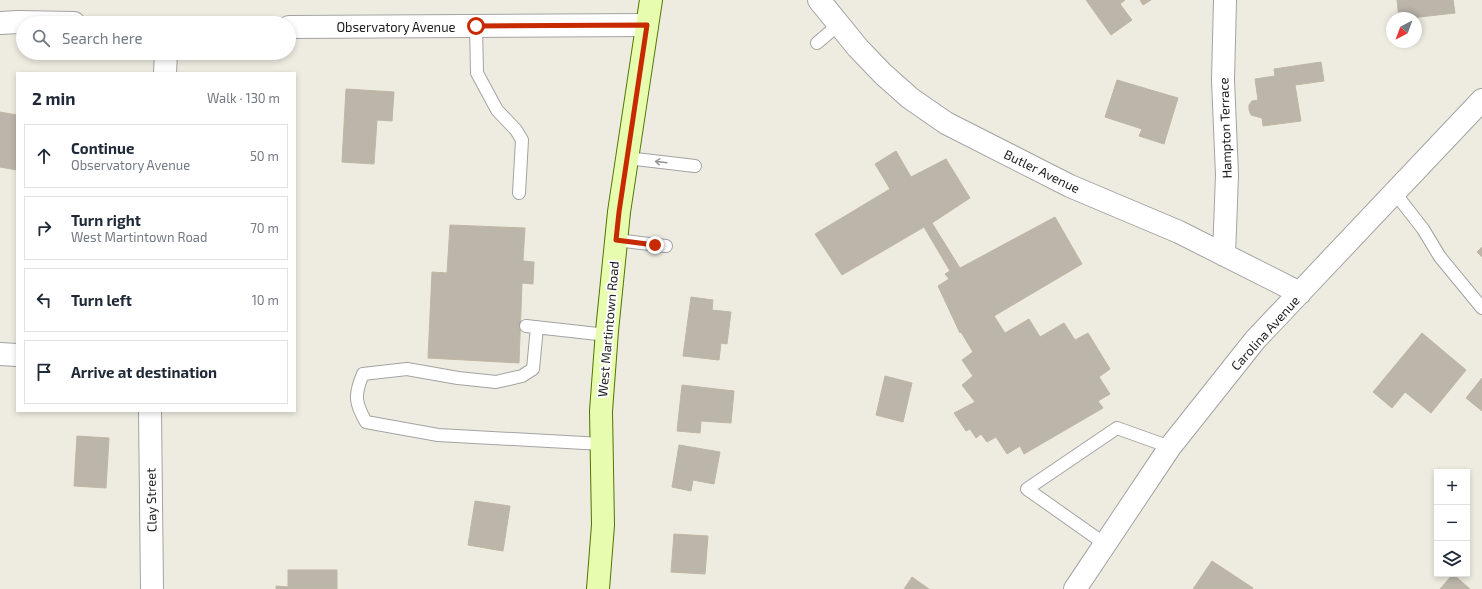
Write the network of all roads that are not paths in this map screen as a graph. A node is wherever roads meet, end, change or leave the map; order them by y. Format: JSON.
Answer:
{"nodes":[{"id":1,"x":651,"y":0,"type":"edge"},
{"id":2,"x":819,"y":0,"type":"edge"},
{"id":3,"x":1225,"y":0,"type":"edge"},
{"id":4,"x":16,"y":22,"type":"edge"},
{"id":5,"x":0,"y":23,"type":"edge"},
{"id":6,"x":647,"y":25,"type":"junction"},
{"id":7,"x":838,"y":25,"type":"junction"},
{"id":8,"x":476,"y":26,"type":"junction"},
{"id":9,"x":296,"y":27,"type":"edge"},
{"id":10,"x":817,"y":43,"type":"dead end"},
{"id":11,"x":166,"y":60,"type":"edge"},
{"id":12,"x":165,"y":72,"type":"edge"},
{"id":13,"x":1482,"y":100,"type":"edge"},
{"id":14,"x":627,"y":158,"type":"junction"},
{"id":15,"x":695,"y":166,"type":"dead end"},
{"id":16,"x":1395,"y":193,"type":"junction"},
{"id":17,"x":519,"y":194,"type":"dead end"},
{"id":18,"x":616,"y":240,"type":"junction"},
{"id":19,"x":666,"y":246,"type":"dead end"},
{"id":20,"x":1224,"y":255,"type":"junction"},
{"id":21,"x":1300,"y":293,"type":"junction"},
{"id":22,"x":1482,"y":308,"type":"edge"},
{"id":23,"x":607,"y":335,"type":"junction"},
{"id":24,"x":0,"y":354,"type":"edge"},
{"id":25,"x":16,"y":355,"type":"edge"},
{"id":26,"x":150,"y":412,"type":"edge"},
{"id":27,"x":602,"y":444,"type":"junction"},
{"id":28,"x":1170,"y":447,"type":"junction"},
{"id":29,"x":1105,"y":544,"type":"junction"},
{"id":30,"x":152,"y":589,"type":"edge"},
{"id":31,"x":598,"y":589,"type":"edge"},
{"id":32,"x":1075,"y":589,"type":"edge"}],
"edges":[{"from":1,"to":6,"type":"main road","name":"West Martintown Road"},
{"from":2,"to":7,"type":"street","name":"Butler Avenue"},
{"from":3,"to":20,"type":"street","name":"Hampton Terrace"},
{"from":4,"to":5,"type":"street"},
{"from":6,"to":8,"type":"street","name":"Observatory Avenue"},
{"from":6,"to":14,"type":"main road","name":"West Martintown Road"},
{"from":7,"to":10,"type":"lane"},
{"from":7,"to":20,"type":"street","name":"Butler Avenue"},
{"from":8,"to":9,"type":"street","name":"Observatory Avenue"},
{"from":8,"to":17,"type":"lane"},
{"from":11,"to":12,"type":"street"},
{"from":13,"to":16,"type":"street","name":"Carolina Avenue"},
{"from":15,"to":14,"type":"lane","one_way":true},
{"from":14,"to":18,"type":"main road","name":"West Martintown Road"},
{"from":16,"to":21,"type":"street","name":"Carolina Avenue"},
{"from":16,"to":22,"type":"lane"},
{"from":18,"to":19,"type":"lane"},
{"from":18,"to":23,"type":"main road","name":"West Martintown Road"},
{"from":20,"to":21,"type":"street","name":"Butler Avenue"},
{"from":21,"to":28,"type":"street","name":"Carolina Avenue"},
{"from":23,"to":27,"type":"main road","name":"West Martintown Road"},
{"from":23,"to":27,"type":"lane"},
{"from":24,"to":25,"type":"street"},
{"from":26,"to":30,"type":"street","name":"Clay Street"},
{"from":27,"to":31,"type":"main road","name":"West Martintown Road"},
{"from":28,"to":29,"type":"street","name":"Carolina Avenue"},
{"from":28,"to":29,"type":"lane"},
{"from":29,"to":32,"type":"street","name":"Carolina Avenue"}]}
